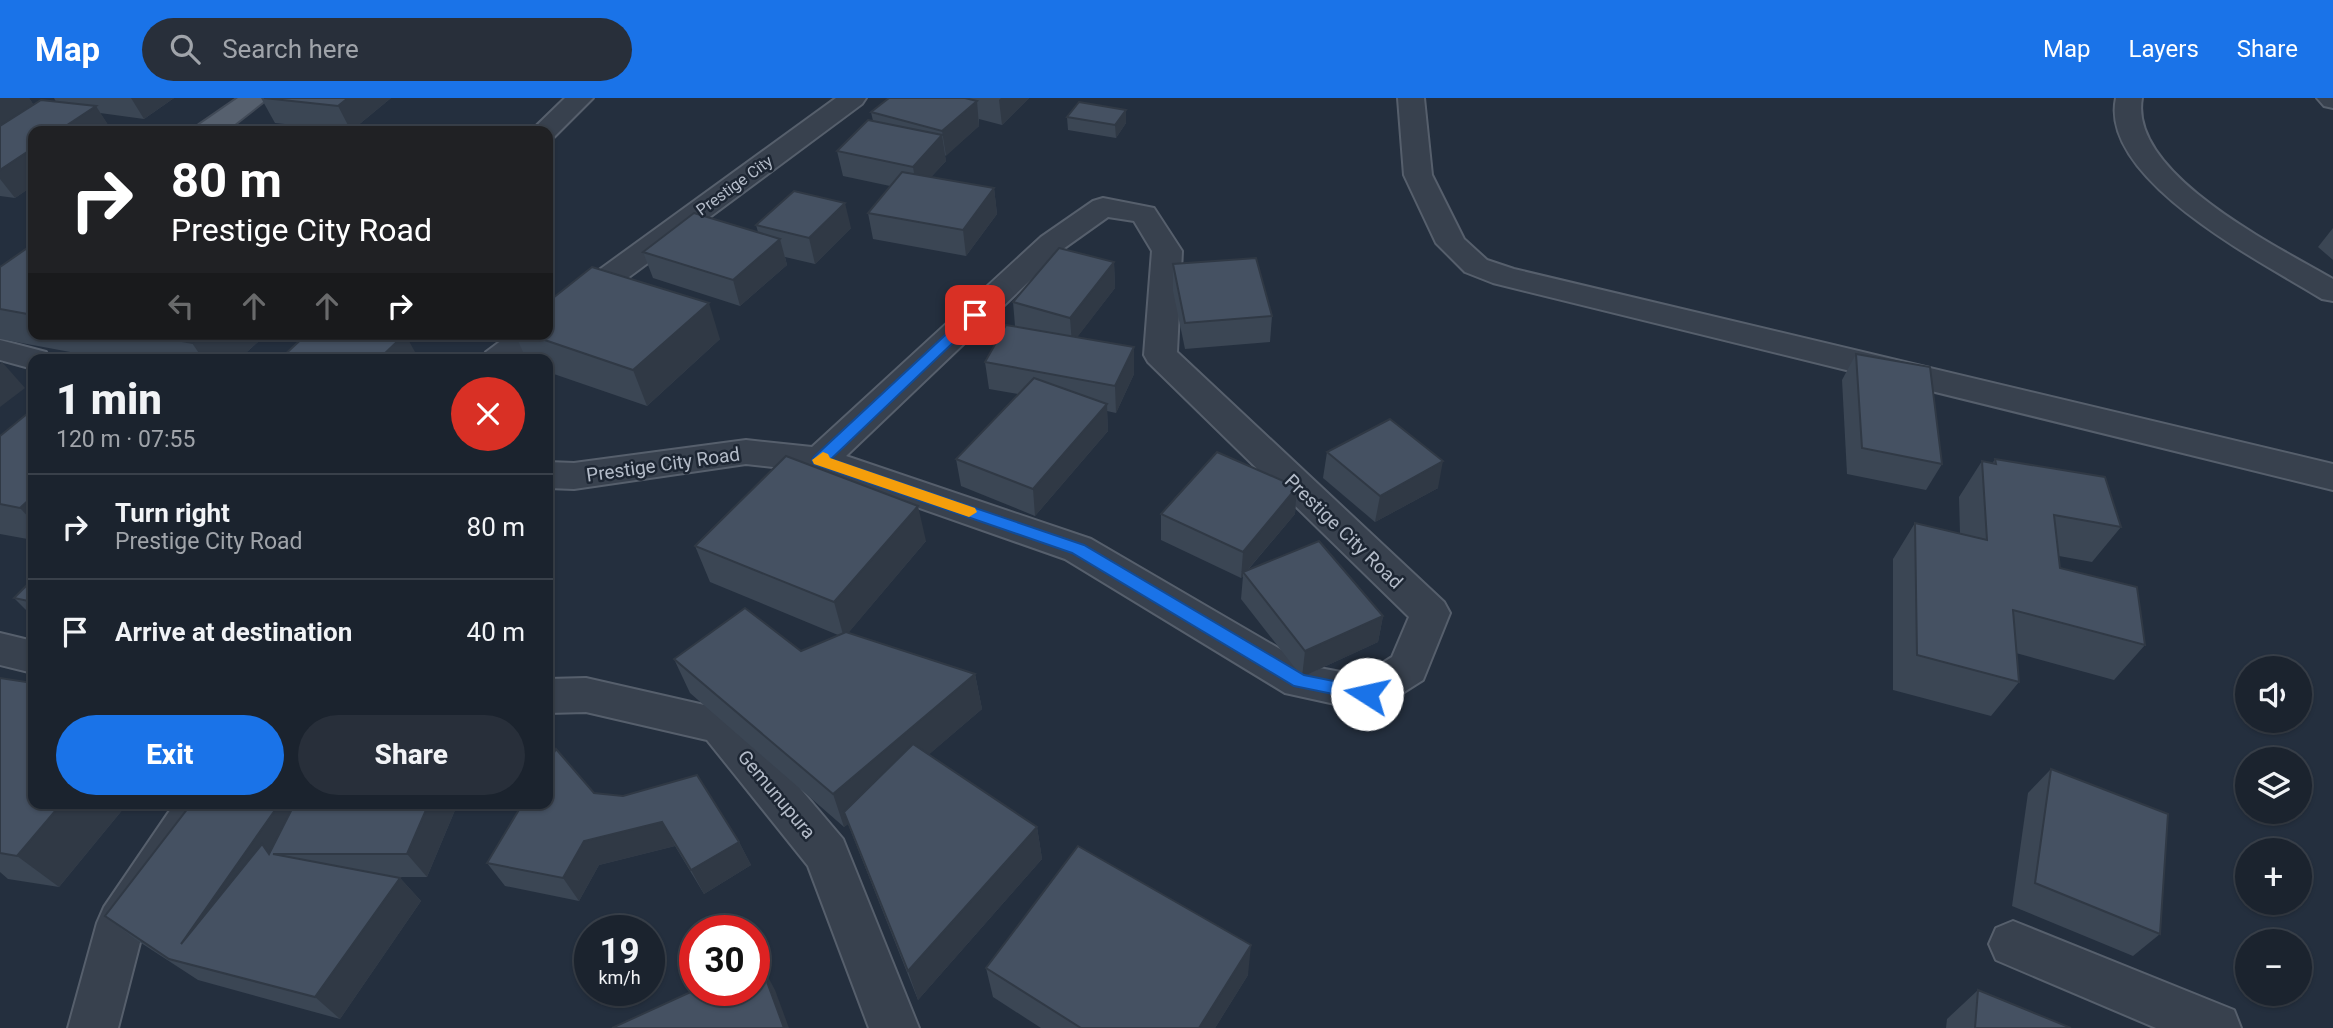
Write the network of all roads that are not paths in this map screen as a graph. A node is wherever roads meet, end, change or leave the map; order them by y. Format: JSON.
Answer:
{"nodes":[{"id":1,"x":254,"y":98,"type":"edge"},
{"id":2,"x":580,"y":98,"type":"edge"},
{"id":3,"x":853,"y":98,"type":"edge"},
{"id":4,"x":1411,"y":98,"type":"edge"},
{"id":5,"x":2129,"y":98,"type":"edge"},
{"id":6,"x":216,"y":126,"type":"edge"},
{"id":7,"x":549,"y":126,"type":"edge"},
{"id":8,"x":2333,"y":292,"type":"edge"},
{"id":9,"x":553,"y":318,"type":"edge"},
{"id":10,"x":523,"y":340,"type":"edge"},
{"id":11,"x":0,"y":350,"type":"edge"},
{"id":12,"x":505,"y":354,"type":"edge"},
{"id":13,"x":28,"y":358,"type":"edge"},
{"id":14,"x":820,"y":460,"type":"junction"},
{"id":15,"x":553,"y":475,"type":"edge"},
{"id":16,"x":2333,"y":477,"type":"edge"},
{"id":17,"x":553,"y":696,"type":"edge"},
{"id":18,"x":196,"y":809,"type":"edge"},
{"id":19,"x":2013,"y":944,"type":"dead end"},
{"id":20,"x":93,"y":1028,"type":"edge"},
{"id":21,"x":894,"y":1028,"type":"edge"},
{"id":22,"x":2216,"y":1028,"type":"edge"}],
"edges":[{"from":1,"to":6,"type":"main road"},
{"from":2,"to":7,"type":"street"},
{"from":3,"to":9,"type":"street","name":"Prestige City"},
{"from":4,"to":16,"type":"street"},
{"from":5,"to":8,"type":"street"},
{"from":10,"to":12,"type":"street"},
{"from":11,"to":13,"type":"street"},
{"from":14,"to":14,"type":"street","name":"Prestige City Road"},
{"from":14,"to":15,"type":"street","name":"Prestige City Road"},
{"from":17,"to":21,"type":"street","name":"Gemunupura"},
{"from":18,"to":20,"type":"street"},
{"from":19,"to":22,"type":"street"}]}
